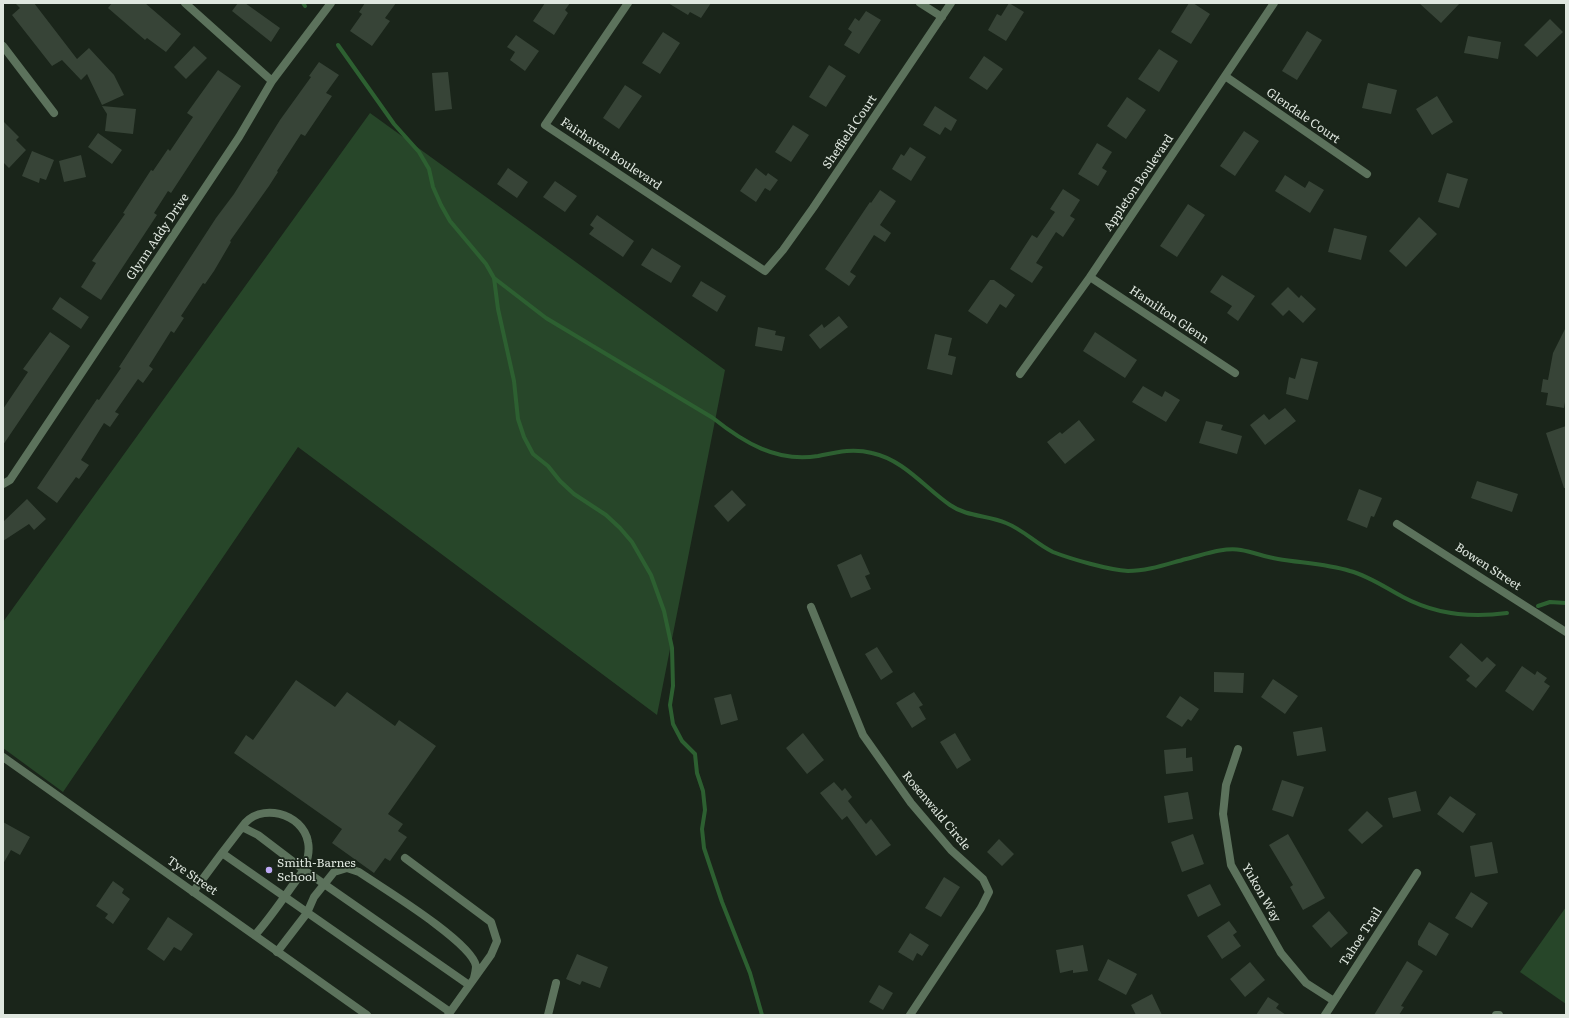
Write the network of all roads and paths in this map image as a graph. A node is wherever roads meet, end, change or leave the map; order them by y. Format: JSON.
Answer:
{"nodes":[{"id":1,"x":185,"y":3,"type":"edge"},
{"id":2,"x":331,"y":3,"type":"edge"},
{"id":3,"x":628,"y":3,"type":"edge"},
{"id":4,"x":920,"y":3,"type":"edge"},
{"id":5,"x":951,"y":3,"type":"edge"},
{"id":6,"x":1274,"y":3,"type":"edge"},
{"id":7,"x":942,"y":17,"type":"junction"},
{"id":8,"x":3,"y":46,"type":"edge"},
{"id":9,"x":1225,"y":76,"type":"junction"},
{"id":10,"x":272,"y":81,"type":"junction"},
{"id":11,"x":54,"y":113,"type":"dead end"},
{"id":12,"x":1367,"y":174,"type":"dead end"},
{"id":13,"x":765,"y":271,"type":"joint"},
{"id":14,"x":1090,"y":277,"type":"junction"},
{"id":15,"x":1234,"y":373,"type":"dead end"},
{"id":16,"x":1020,"y":374,"type":"dead end"},
{"id":17,"x":3,"y":484,"type":"edge"},
{"id":18,"x":1397,"y":524,"type":"dead end"},
{"id":19,"x":811,"y":607,"type":"dead end"},
{"id":20,"x":1566,"y":632,"type":"edge"},
{"id":21,"x":1238,"y":749,"type":"dead end"},
{"id":22,"x":3,"y":757,"type":"edge"},
{"id":23,"x":242,"y":827,"type":"junction"},
{"id":24,"x":222,"y":853,"type":"junction"},
{"id":25,"x":404,"y":858,"type":"dead end"},
{"id":26,"x":304,"y":870,"type":"junction"},
{"id":27,"x":1417,"y":873,"type":"dead end"},
{"id":28,"x":324,"y":884,"type":"junction"},
{"id":29,"x":193,"y":892,"type":"junction"},
{"id":30,"x":284,"y":897,"type":"junction"},
{"id":31,"x":307,"y":913,"type":"junction"},
{"id":32,"x":255,"y":935,"type":"junction"},
{"id":33,"x":277,"y":952,"type":"junction"},
{"id":34,"x":472,"y":982,"type":"junction"},
{"id":35,"x":556,"y":982,"type":"dead end"},
{"id":36,"x":1334,"y":1001,"type":"junction"},
{"id":37,"x":449,"y":1014,"type":"edge"},
{"id":38,"x":367,"y":1015,"type":"edge"},
{"id":39,"x":548,"y":1015,"type":"edge"},
{"id":40,"x":910,"y":1015,"type":"edge"},
{"id":41,"x":1324,"y":1015,"type":"edge"}],
"edges":[{"from":1,"to":10,"type":"street"},
{"from":2,"to":10,"type":"street","name":"Glynn Addy Drive"},
{"from":3,"to":13,"type":"street","name":"Fairhaven Boulevard"},
{"from":4,"to":7,"type":"street"},
{"from":5,"to":7,"type":"street","name":"Sheffield Court"},
{"from":6,"to":9,"type":"street","name":"Appleton Boulevard"},
{"from":7,"to":13,"type":"street","name":"Sheffield Court"},
{"from":8,"to":11,"type":"street"},
{"from":9,"to":12,"type":"street","name":"Glendale Court"},
{"from":9,"to":14,"type":"street","name":"Appleton Boulevard"},
{"from":10,"to":17,"type":"street","name":"Glynn Addy Drive"},
{"from":14,"to":15,"type":"street","name":"Hamilton Glenn"},
{"from":14,"to":16,"type":"street","name":"Appleton Boulevard"},
{"from":18,"to":20,"type":"street","name":"Bowen Street"},
{"from":19,"to":40,"type":"street","name":"Rosenwald Circle"},
{"from":21,"to":36,"type":"street","name":"Yukon Way"},
{"from":22,"to":29,"type":"street","name":"Tye Street"},
{"from":23,"to":24,"type":"street"},
{"from":23,"to":26,"type":"street"},
{"from":23,"to":26,"type":"street"},
{"from":24,"to":29,"type":"street"},
{"from":24,"to":30,"type":"street"},
{"from":25,"to":34,"type":"street"},
{"from":26,"to":28,"type":"street"},
{"from":26,"to":30,"type":"street"},
{"from":27,"to":36,"type":"street","name":"Tahoe Trail"},
{"from":28,"to":31,"type":"street"},
{"from":28,"to":34,"type":"street"},
{"from":28,"to":34,"type":"street"},
{"from":29,"to":32,"type":"street","name":"Tye Street"},
{"from":30,"to":31,"type":"street"},
{"from":30,"to":32,"type":"street"},
{"from":31,"to":33,"type":"street"},
{"from":31,"to":37,"type":"street"},
{"from":32,"to":33,"type":"street","name":"Tye Street"},
{"from":33,"to":38,"type":"street","name":"Tye Street"},
{"from":34,"to":37,"type":"street"},
{"from":35,"to":39,"type":"street"},
{"from":36,"to":41,"type":"street","name":"Tahoe Trail"}]}
